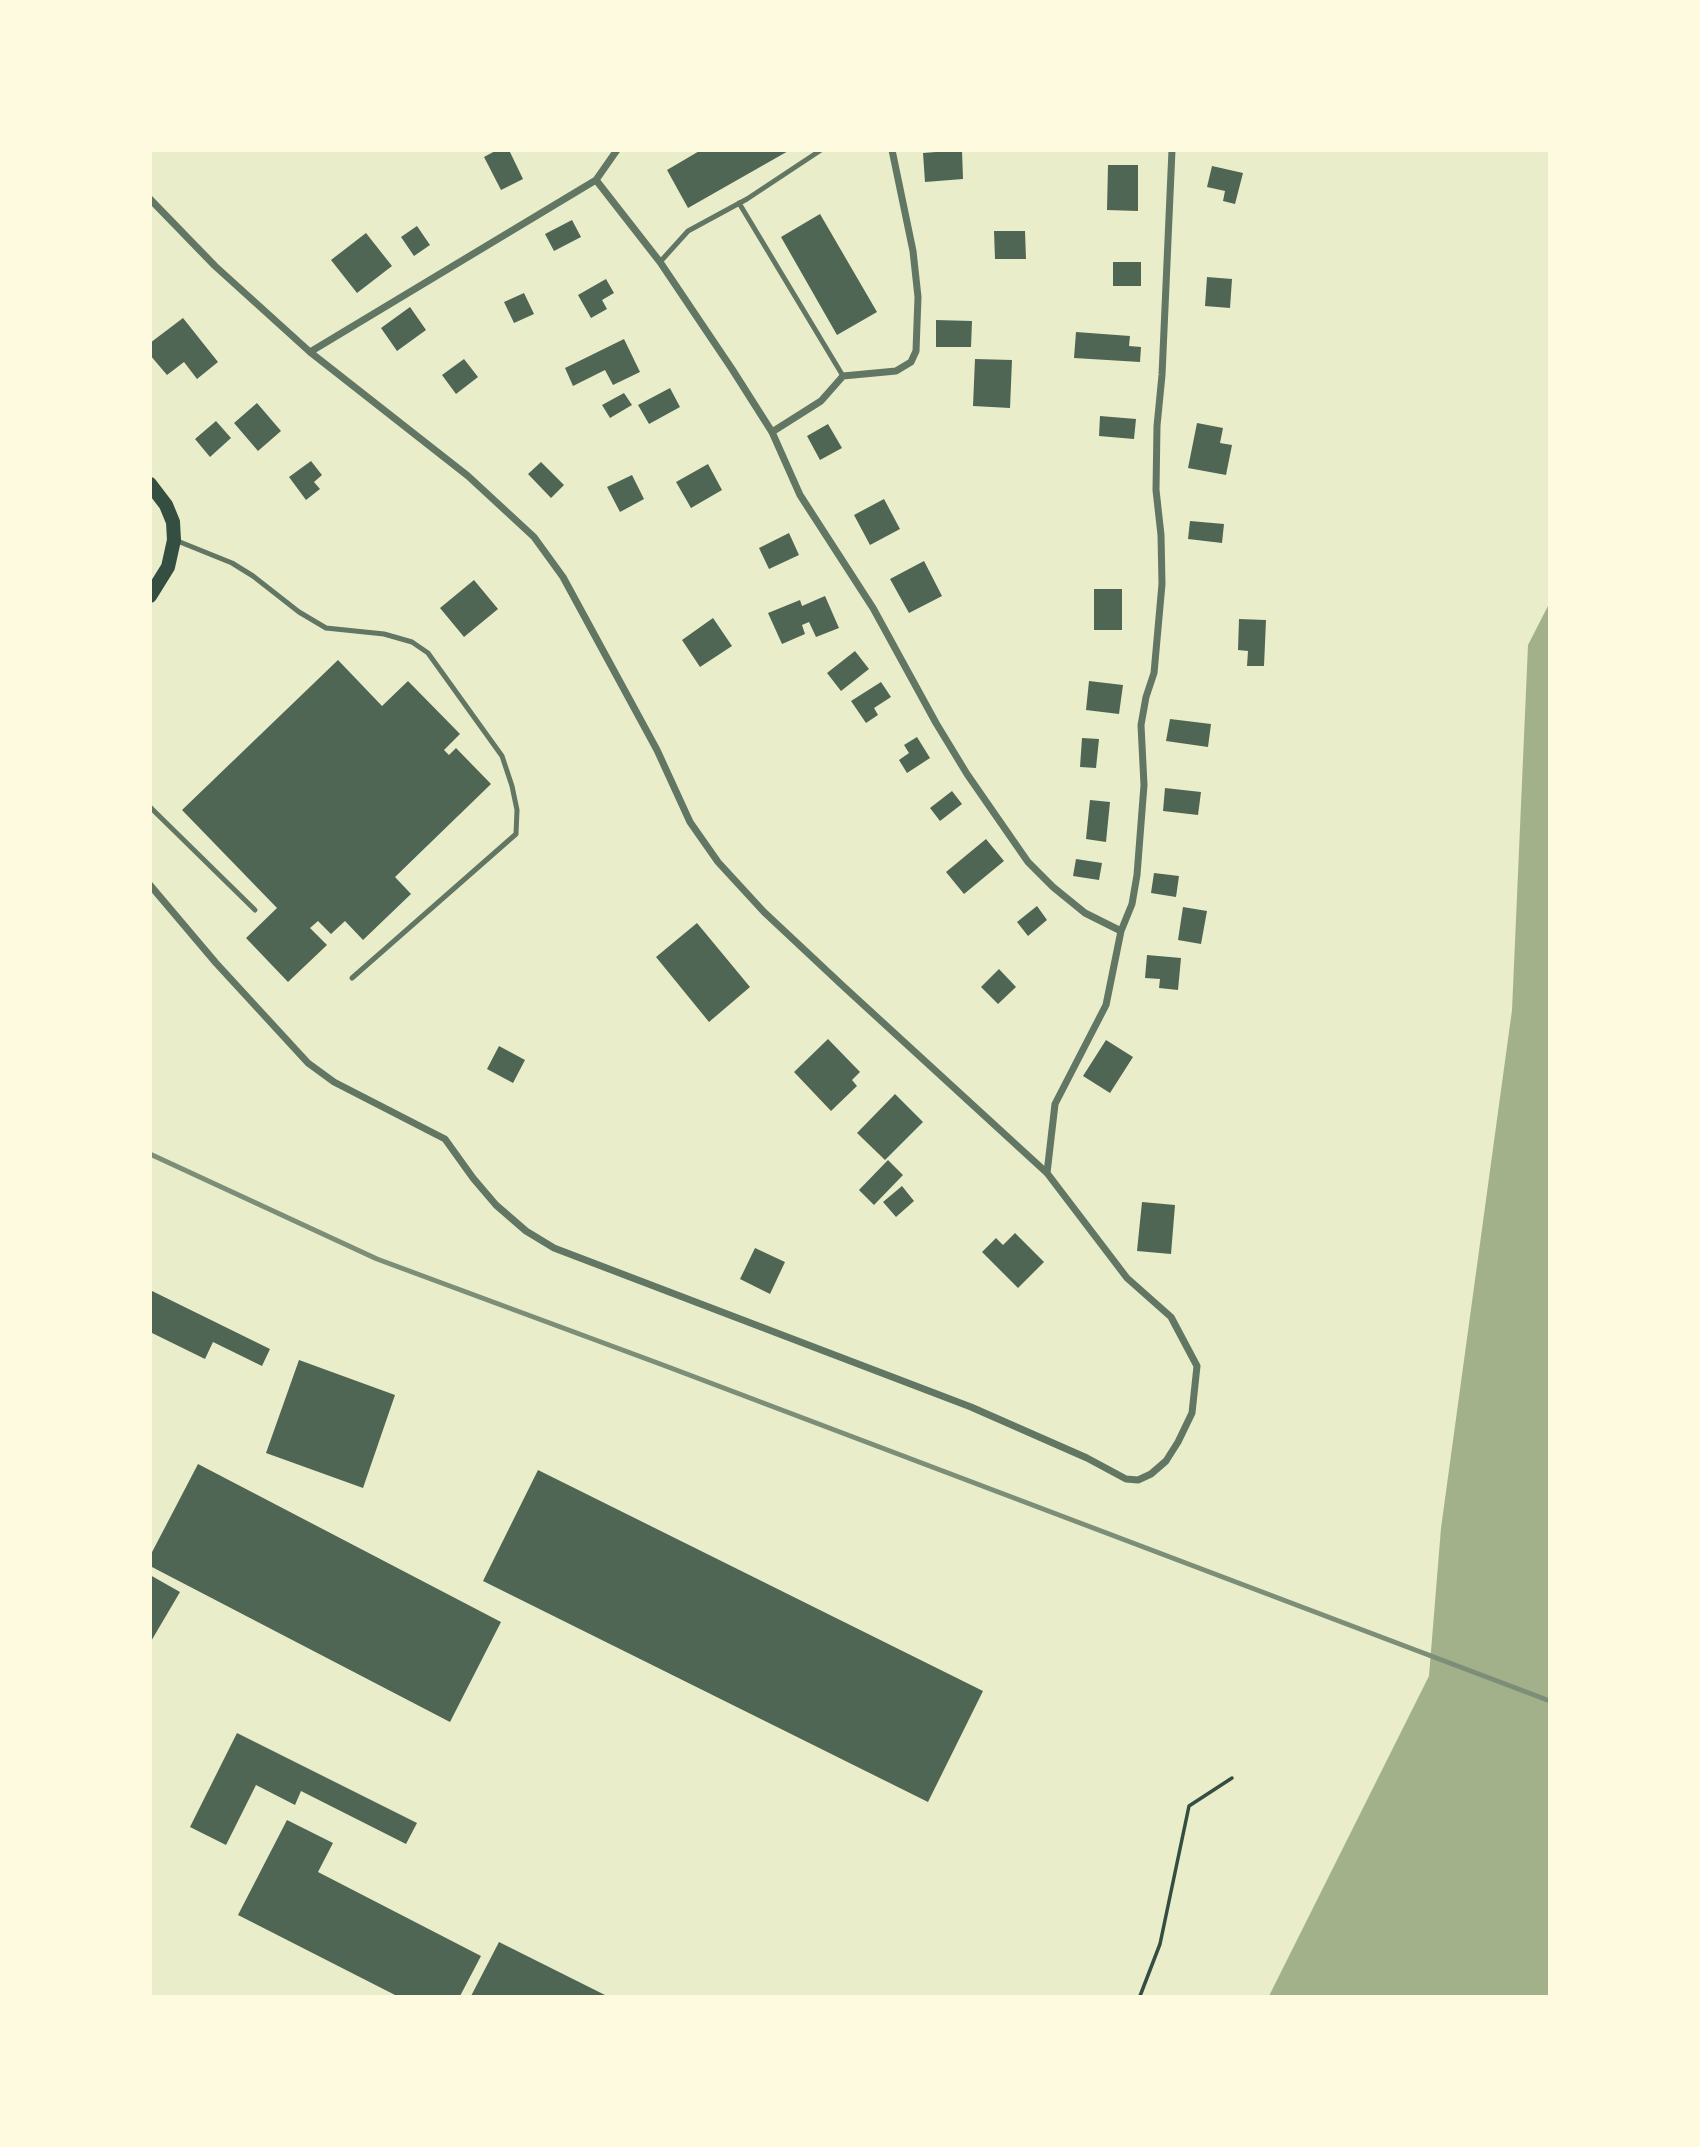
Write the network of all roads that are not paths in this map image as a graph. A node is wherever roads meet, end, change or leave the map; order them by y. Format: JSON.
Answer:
{"nodes":[{"id":1,"x":617,"y":150,"type":"edge"},
{"id":2,"x":821,"y":150,"type":"edge"},
{"id":3,"x":892,"y":150,"type":"edge"},
{"id":4,"x":1172,"y":150,"type":"edge"},
{"id":5,"x":596,"y":180,"type":"junction"},
{"id":6,"x":150,"y":199,"type":"edge"},
{"id":7,"x":739,"y":203,"type":"junction"},
{"id":8,"x":660,"y":262,"type":"junction"},
{"id":9,"x":310,"y":352,"type":"junction"},
{"id":10,"x":843,"y":376,"type":"junction"},
{"id":11,"x":772,"y":432,"type":"junction"},
{"id":12,"x":150,"y":484,"type":"edge"},
{"id":13,"x":174,"y":540,"type":"junction"},
{"id":14,"x":150,"y":596,"type":"edge"},
{"id":15,"x":150,"y":807,"type":"edge"},
{"id":16,"x":150,"y":885,"type":"edge"},
{"id":17,"x":255,"y":909,"type":"dead end"},
{"id":18,"x":1121,"y":931,"type":"junction"},
{"id":19,"x":352,"y":978,"type":"dead end"},
{"id":20,"x":1047,"y":1173,"type":"junction"}],
"edges":[{"from":1,"to":5,"type":"street"},
{"from":2,"to":7,"type":"lane"},
{"from":3,"to":10,"type":"street"},
{"from":4,"to":18,"type":"street"},
{"from":5,"to":8,"type":"street"},
{"from":5,"to":9,"type":"street"},
{"from":6,"to":9,"type":"street"},
{"from":7,"to":8,"type":"lane"},
{"from":7,"to":10,"type":"lane"},
{"from":8,"to":11,"type":"street"},
{"from":9,"to":20,"type":"street"},
{"from":10,"to":11,"type":"street"},
{"from":11,"to":18,"type":"street"},
{"from":12,"to":13,"type":"main road"},
{"from":13,"to":14,"type":"main road"},
{"from":13,"to":19,"type":"lane"},
{"from":15,"to":17,"type":"lane"},
{"from":16,"to":20,"type":"street"},
{"from":18,"to":20,"type":"street"}]}
